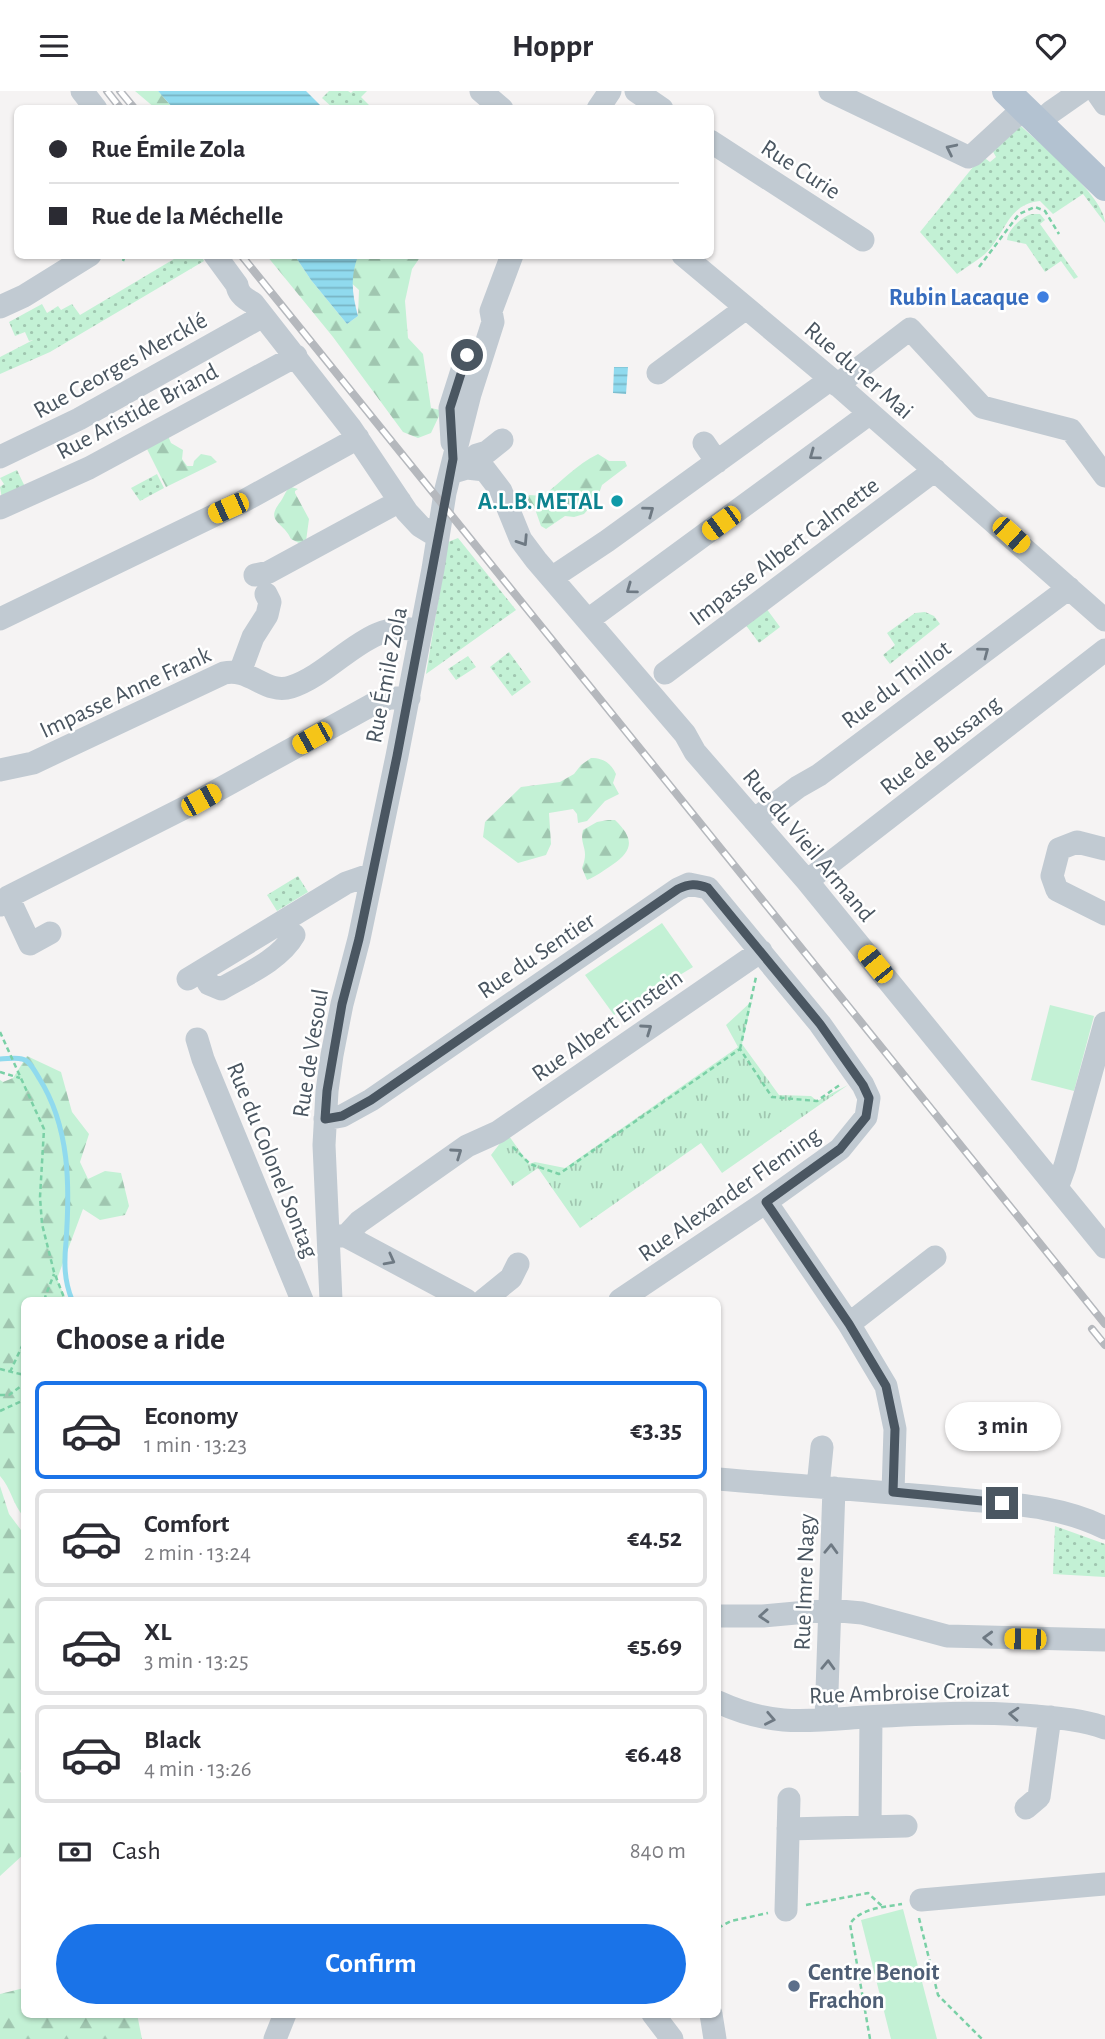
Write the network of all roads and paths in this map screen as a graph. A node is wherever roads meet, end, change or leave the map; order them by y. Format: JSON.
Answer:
{"nodes":[{"id":1,"x":82,"y":91,"type":"edge"},
{"id":2,"x":481,"y":91,"type":"edge"},
{"id":3,"x":636,"y":91,"type":"edge"},
{"id":4,"x":830,"y":91,"type":"edge"},
{"id":5,"x":1081,"y":91,"type":"edge"},
{"id":6,"x":1096,"y":91,"type":"edge"},
{"id":7,"x":1105,"y":104,"type":"edge"},
{"id":8,"x":93,"y":105,"type":"edge"},
{"id":9,"x":497,"y":105,"type":"edge"},
{"id":10,"x":656,"y":105,"type":"edge"},
{"id":11,"x":1023,"y":107,"type":"edge"},
{"id":12,"x":714,"y":144,"type":"edge"},
{"id":13,"x":1105,"y":187,"type":"edge"},
{"id":14,"x":1059,"y":234,"type":"dead end"},
{"id":15,"x":863,"y":240,"type":"dead end"},
{"id":16,"x":84,"y":259,"type":"edge"},
{"id":17,"x":218,"y":259,"type":"edge"},
{"id":18,"x":510,"y":259,"type":"edge"},
{"id":19,"x":688,"y":259,"type":"edge"},
{"id":20,"x":979,"y":267,"type":"dead end"},
{"id":21,"x":0,"y":307,"type":"edge"},
{"id":22,"x":746,"y":308,"type":"junction"},
{"id":23,"x":488,"y":314,"type":"junction"},
{"id":24,"x":263,"y":316,"type":"junction"},
{"id":25,"x":296,"y":356,"type":"junction"},
{"id":26,"x":659,"y":373,"type":"dead end"},
{"id":27,"x":834,"y":382,"type":"junction"},
{"id":28,"x":869,"y":414,"type":"junction"},
{"id":29,"x":463,"y":425,"type":"junction"},
{"id":30,"x":358,"y":438,"type":"junction"},
{"id":31,"x":502,"y":440,"type":"dead end"},
{"id":32,"x":0,"y":457,"type":"edge"},
{"id":33,"x":481,"y":463,"type":"junction"},
{"id":34,"x":451,"y":466,"type":"junction"},
{"id":35,"x":935,"y":470,"type":"junction"},
{"id":36,"x":1105,"y":476,"type":"edge"},
{"id":37,"x":400,"y":501,"type":"junction"},
{"id":38,"x":0,"y":508,"type":"edge"},
{"id":39,"x":438,"y":537,"type":"junction"},
{"id":40,"x":552,"y":577,"type":"junction"},
{"id":41,"x":1069,"y":588,"type":"junction"},
{"id":42,"x":0,"y":619,"type":"edge"},
{"id":43,"x":589,"y":620,"type":"junction"},
{"id":44,"x":1105,"y":620,"type":"edge"},
{"id":45,"x":421,"y":631,"type":"junction"},
{"id":46,"x":1105,"y":650,"type":"edge"},
{"id":47,"x":240,"y":671,"type":"junction"},
{"id":48,"x":665,"y":673,"type":"dead end"},
{"id":49,"x":409,"y":698,"type":"junction"},
{"id":50,"x":0,"y":770,"type":"edge"},
{"id":51,"x":754,"y":820,"type":"junction"},
{"id":52,"x":1105,"y":849,"type":"edge"},
{"id":53,"x":372,"y":874,"type":"junction"},
{"id":54,"x":807,"y":881,"type":"junction"},
{"id":55,"x":367,"y":901,"type":"joint"},
{"id":56,"x":4,"y":902,"type":"edge"},
{"id":57,"x":1105,"y":913,"type":"edge"},
{"id":58,"x":294,"y":935,"type":"dead end"},
{"id":59,"x":40,"y":938,"type":"dead end"},
{"id":60,"x":761,"y":951,"type":"junction"},
{"id":61,"x":1105,"y":1023,"type":"edge"},
{"id":62,"x":0,"y":1032,"type":"edge"},
{"id":63,"x":197,"y":1039,"type":"dead end"},
{"id":64,"x":740,"y":1049,"type":"junction"},
{"id":65,"x":0,"y":1072,"type":"edge"},
{"id":66,"x":20,"y":1079,"type":"junction"},
{"id":67,"x":859,"y":1080,"type":"junction"},
{"id":68,"x":325,"y":1119,"type":"junction"},
{"id":69,"x":498,"y":1132,"type":"junction"},
{"id":70,"x":1056,"y":1188,"type":"junction"},
{"id":71,"x":766,"y":1202,"type":"junction"},
{"id":72,"x":1102,"y":1233,"type":"edge"},
{"id":73,"x":337,"y":1236,"type":"junction"},
{"id":74,"x":935,"y":1257,"type":"dead end"},
{"id":75,"x":517,"y":1264,"type":"dead end"},
{"id":76,"x":54,"y":1272,"type":"junction"},
{"id":77,"x":45,"y":1297,"type":"edge"},
{"id":78,"x":64,"y":1297,"type":"edge"},
{"id":79,"x":301,"y":1297,"type":"edge"},
{"id":80,"x":331,"y":1297,"type":"edge"},
{"id":81,"x":460,"y":1297,"type":"edge"},
{"id":82,"x":488,"y":1297,"type":"edge"},
{"id":83,"x":624,"y":1297,"type":"edge"},
{"id":84,"x":849,"y":1324,"type":"junction"},
{"id":85,"x":21,"y":1348,"type":"edge"},
{"id":86,"x":0,"y":1369,"type":"edge"},
{"id":87,"x":10,"y":1372,"type":"junction"},
{"id":88,"x":21,"y":1374,"type":"edge"},
{"id":89,"x":21,"y":1386,"type":"edge"},
{"id":90,"x":0,"y":1395,"type":"edge"},
{"id":91,"x":21,"y":1401,"type":"edge"},
{"id":92,"x":0,"y":1411,"type":"edge"},
{"id":93,"x":822,"y":1447,"type":"dead end"},
{"id":94,"x":721,"y":1479,"type":"edge"},
{"id":95,"x":826,"y":1487,"type":"junction"},
{"id":96,"x":893,"y":1492,"type":"junction"},
{"id":97,"x":1105,"y":1528,"type":"edge"},
{"id":98,"x":830,"y":1610,"type":"junction"},
{"id":99,"x":721,"y":1616,"type":"edge"},
{"id":100,"x":1105,"y":1640,"type":"edge"},
{"id":101,"x":721,"y":1703,"type":"edge"},
{"id":102,"x":871,"y":1717,"type":"junction"},
{"id":103,"x":1051,"y":1717,"type":"junction"},
{"id":104,"x":826,"y":1720,"type":"junction"},
{"id":105,"x":1105,"y":1728,"type":"edge"},
{"id":106,"x":789,"y":1799,"type":"dead end"},
{"id":107,"x":1027,"y":1808,"type":"dead end"},
{"id":108,"x":870,"y":1826,"type":"junction"},
{"id":109,"x":906,"y":1826,"type":"dead end"},
{"id":110,"x":788,"y":1829,"type":"junction"},
{"id":111,"x":1105,"y":1884,"type":"edge"},
{"id":112,"x":914,"y":1906,"type":"junction"},
{"id":113,"x":786,"y":1910,"type":"dead end"},
{"id":114,"x":283,"y":2018,"type":"edge"},
{"id":115,"x":656,"y":2018,"type":"edge"},
{"id":116,"x":712,"y":2018,"type":"edge"},
{"id":117,"x":275,"y":2039,"type":"edge"},
{"id":118,"x":672,"y":2039,"type":"edge"},
{"id":119,"x":715,"y":2039,"type":"edge"},
{"id":120,"x":870,"y":2039,"type":"edge"},
{"id":121,"x":982,"y":2039,"type":"edge"}],
"edges":[{"from":1,"to":8,"type":"street"},
{"from":2,"to":9,"type":"street"},
{"from":3,"to":10,"type":"street"},
{"from":11,"to":4,"type":"street","one_way":true},
{"from":5,"to":11,"type":"street"},
{"from":6,"to":7,"type":"street"},
{"from":11,"to":13,"type":"main road"},
{"from":12,"to":15,"type":"street","name":"Rue Curie"},
{"from":14,"to":20,"type":"path"},
{"from":16,"to":21,"type":"street"},
{"from":17,"to":24,"type":"street"},
{"from":18,"to":23,"type":"street","name":"Rue Émile Zola"},
{"from":19,"to":22,"type":"street","name":"Rue du 1er Mai"},
{"from":22,"to":26,"type":"street"},
{"from":22,"to":27,"type":"street","name":"Rue du 1er Mai"},
{"from":23,"to":29,"type":"street","name":"Rue du Vieil Armand"},
{"from":23,"to":34,"type":"street","name":"Rue Émile Zola"},
{"from":24,"to":25,"type":"street"},
{"from":24,"to":32,"type":"street","name":"Rue Georges Mercklé"},
{"from":25,"to":30,"type":"street"},
{"from":25,"to":38,"type":"street","name":"Rue Aristide Briand"},
{"from":27,"to":28,"type":"street","name":"Rue du 1er Mai"},
{"from":27,"to":36,"type":"street"},
{"from":40,"to":27,"type":"street","one_way":true},
{"from":28,"to":35,"type":"street","name":"Rue du 1er Mai"},
{"from":28,"to":43,"type":"street","one_way":true},
{"from":29,"to":33,"type":"street","name":"Rue du Vieil Armand"},
{"from":29,"to":34,"type":"street","name":"Rue Émile Zola"},
{"from":30,"to":37,"type":"street"},
{"from":30,"to":42,"type":"street"},
{"from":31,"to":33,"type":"street"},
{"from":33,"to":34,"type":"street"},
{"from":33,"to":40,"type":"street","name":"Rue du Vieil Armand","one_way":true},
{"from":34,"to":39,"type":"street","name":"Rue Émile Zola"},
{"from":35,"to":41,"type":"street","name":"Rue du 1er Mai"},
{"from":35,"to":48,"type":"street","name":"Impasse Albert Calmette"},
{"from":37,"to":39,"type":"street"},
{"from":37,"to":47,"type":"street"},
{"from":39,"to":45,"type":"street","name":"Rue Émile Zola"},
{"from":40,"to":43,"type":"street","name":"Rue du Vieil Armand"},
{"from":41,"to":44,"type":"street","name":"Rue du 1er Mai"},
{"from":51,"to":41,"type":"street","name":"Rue du Thillot","one_way":true},
{"from":43,"to":51,"type":"street","name":"Rue du Vieil Armand"},
{"from":45,"to":47,"type":"street","name":"Impasse Anne Frank"},
{"from":45,"to":49,"type":"street","name":"Rue Émile Zola"},
{"from":46,"to":54,"type":"street","name":"Rue de Bussang"},
{"from":47,"to":50,"type":"street","name":"Impasse Anne Frank"},
{"from":49,"to":53,"type":"street","name":"Rue Émile Zola"},
{"from":49,"to":56,"type":"street"},
{"from":51,"to":54,"type":"street","name":"Rue du Vieil Armand"},
{"from":52,"to":57,"type":"street"},
{"from":53,"to":55,"type":"street","name":"Rue Émile Zola"},
{"from":53,"to":58,"type":"street"},
{"from":54,"to":70,"type":"street","name":"Rue du Vieil Armand"},
{"from":55,"to":68,"type":"street","name":"Rue de Vesoul"},
{"from":56,"to":59,"type":"street"},
{"from":60,"to":64,"type":"path"},
{"from":60,"to":67,"type":"street"},
{"from":60,"to":68,"type":"street","name":"Rue du Sentier"},
{"from":69,"to":60,"type":"street","name":"Rue Albert Einstein","one_way":true},
{"from":61,"to":70,"type":"street"},
{"from":62,"to":66,"type":"path"},
{"from":63,"to":79,"type":"street","name":"Rue du Colonel Sontag"},
{"from":64,"to":67,"type":"path"},
{"from":64,"to":69,"type":"path"},
{"from":65,"to":66,"type":"path"},
{"from":66,"to":76,"type":"path"},
{"from":67,"to":71,"type":"street","name":"Rue Alexander Fleming"},
{"from":68,"to":73,"type":"street","name":"Rue de Vesoul"},
{"from":73,"to":69,"type":"street","name":"Rue Albert Einstein","one_way":true},
{"from":70,"to":72,"type":"street","name":"Rue du Vieil Armand"},
{"from":71,"to":83,"type":"street","name":"Rue Alexander Fleming"},
{"from":71,"to":84,"type":"street"},
{"from":73,"to":80,"type":"street","name":"Rue de Vesoul"},
{"from":73,"to":81,"type":"street","one_way":true},
{"from":74,"to":84,"type":"street"},
{"from":75,"to":82,"type":"street"},
{"from":76,"to":77,"type":"path"},
{"from":76,"to":78,"type":"path"},
{"from":84,"to":96,"type":"street"},
{"from":85,"to":87,"type":"path"},
{"from":86,"to":87,"type":"path"},
{"from":87,"to":88,"type":"path"},
{"from":89,"to":90,"type":"path"},
{"from":91,"to":92,"type":"path"},
{"from":93,"to":95,"type":"street","name":"Rue Imre Nagy"},
{"from":94,"to":95,"type":"street"},
{"from":95,"to":96,"type":"street"},
{"from":98,"to":95,"type":"street","name":"Rue Imre Nagy","one_way":true},
{"from":96,"to":97,"type":"street"},
{"from":98,"to":99,"type":"street","one_way":true},
{"from":100,"to":98,"type":"street","one_way":true},
{"from":104,"to":98,"type":"street","name":"Rue Imre Nagy","one_way":true},
{"from":101,"to":104,"type":"street","name":"Rue Ambroise Croizat","one_way":true},
{"from":103,"to":102,"type":"street","name":"Rue Ambroise Croizat","one_way":true},
{"from":102,"to":104,"type":"street","name":"Rue Ambroise Croizat"},
{"from":102,"to":108,"type":"street"},
{"from":103,"to":105,"type":"street","name":"Rue Ambroise Croizat"},
{"from":103,"to":107,"type":"street"},
{"from":106,"to":110,"type":"street"},
{"from":108,"to":109,"type":"street"},
{"from":108,"to":110,"type":"street"},
{"from":110,"to":113,"type":"street"},
{"from":111,"to":112,"type":"street"},
{"from":112,"to":120,"type":"path"},
{"from":112,"to":121,"type":"path"},
{"from":114,"to":117,"type":"street"},
{"from":115,"to":118,"type":"street"},
{"from":116,"to":119,"type":"street"}]}
